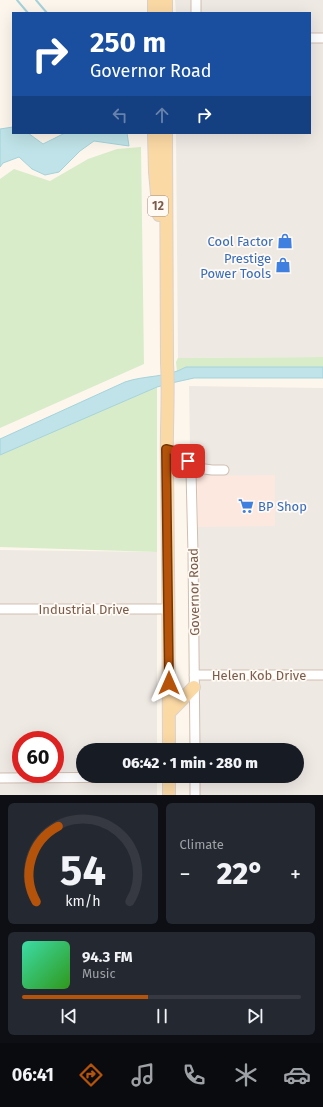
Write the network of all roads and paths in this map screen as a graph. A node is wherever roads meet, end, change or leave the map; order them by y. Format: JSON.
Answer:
{"nodes":[{"id":1,"x":154,"y":0,"type":"edge"},
{"id":2,"x":166,"y":0,"type":"edge"},
{"id":3,"x":196,"y":0,"type":"edge"},
{"id":4,"x":154,"y":12,"type":"edge"},
{"id":5,"x":166,"y":12,"type":"edge"},
{"id":6,"x":196,"y":12,"type":"edge"},
{"id":7,"x":311,"y":38,"type":"edge"},
{"id":8,"x":323,"y":38,"type":"edge"},
{"id":9,"x":154,"y":134,"type":"edge"},
{"id":10,"x":166,"y":134,"type":"edge"},
{"id":11,"x":166,"y":278,"type":"junction"},
{"id":12,"x":166,"y":449,"type":"junction"},
{"id":13,"x":190,"y":467,"type":"junction"},
{"id":14,"x":212,"y":470,"type":"junction"},
{"id":15,"x":224,"y":470,"type":"dead end"},
{"id":16,"x":192,"y":477,"type":"junction"},
{"id":17,"x":0,"y":609,"type":"edge"},
{"id":18,"x":169,"y":609,"type":"junction"},
{"id":19,"x":323,"y":674,"type":"edge"},
{"id":20,"x":194,"y":681,"type":"junction"},
{"id":21,"x":169,"y":713,"type":"junction"},
{"id":22,"x":169,"y":743,"type":"edge"},
{"id":23,"x":195,"y":743,"type":"edge"},
{"id":24,"x":76,"y":777,"type":"edge"},
{"id":25,"x":0,"y":778,"type":"edge"},
{"id":26,"x":169,"y":783,"type":"edge"},
{"id":27,"x":195,"y":783,"type":"edge"},
{"id":28,"x":169,"y":795,"type":"edge"},
{"id":29,"x":195,"y":795,"type":"edge"}],
"edges":[{"from":1,"to":4,"type":"main road"},
{"from":2,"to":5,"type":"main road"},
{"from":3,"to":6,"type":"street"},
{"from":7,"to":8,"type":"street"},
{"from":9,"to":11,"type":"main road","name":"Governor Road","number":"12"},
{"from":10,"to":11,"type":"main road","name":"Governor Road","number":"12"},
{"from":11,"to":12,"type":"main road","name":"Governor Road","number":"12"},
{"from":12,"to":13,"type":"street","name":"Governor Road"},
{"from":12,"to":18,"type":"main road","name":"Governor Road","number":"12"},
{"from":13,"to":14,"type":"street"},
{"from":13,"to":16,"type":"street","name":"Governor Road"},
{"from":14,"to":15,"type":"street"},
{"from":14,"to":16,"type":"street"},
{"from":16,"to":20,"type":"street","name":"Governor Road"},
{"from":17,"to":18,"type":"street","name":"Industrial Drive"},
{"from":18,"to":21,"type":"main road","name":"Governor Road","number":"12"},
{"from":19,"to":20,"type":"street","name":"Helen Kob Drive"},
{"from":20,"to":21,"type":"main road"},
{"from":20,"to":23,"type":"street","name":"Governor Road"},
{"from":21,"to":22,"type":"main road","name":"Governor Road","number":"12"},
{"from":24,"to":25,"type":"street"},
{"from":26,"to":28,"type":"main road"},
{"from":27,"to":29,"type":"street"}]}
